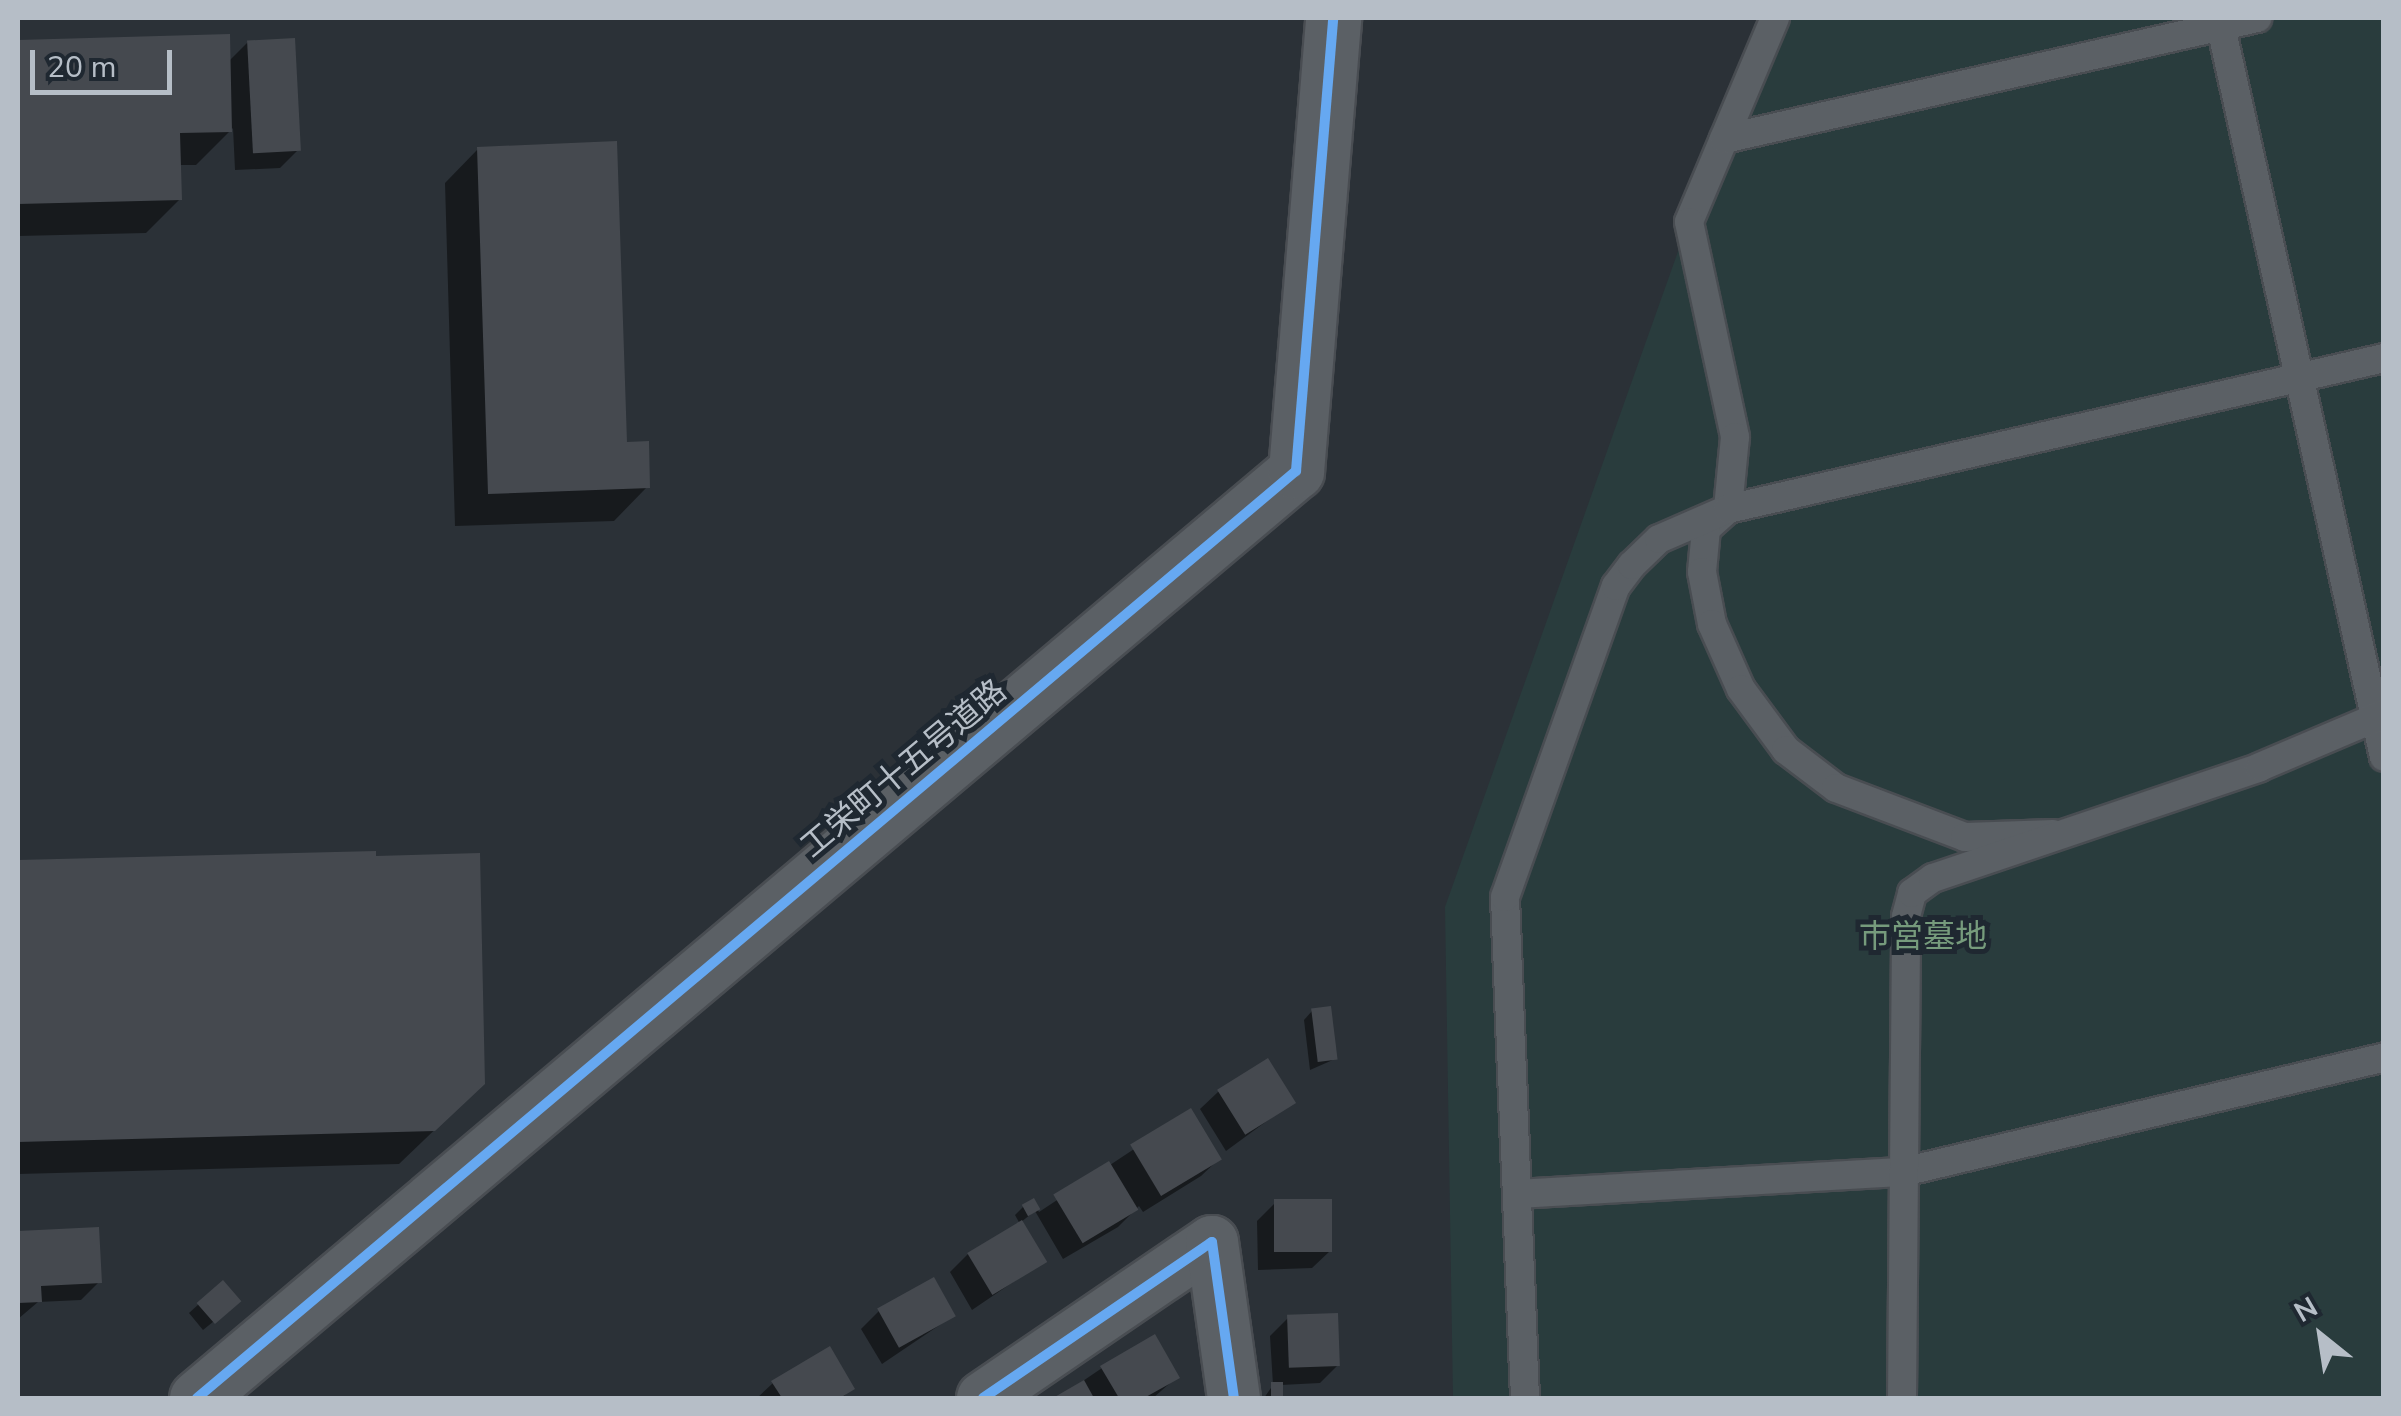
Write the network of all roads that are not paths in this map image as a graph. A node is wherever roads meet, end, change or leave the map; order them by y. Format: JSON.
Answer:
{"nodes":[{"id":1,"x":1333,"y":18,"type":"edge"},
{"id":2,"x":1775,"y":18,"type":"edge"},
{"id":3,"x":2257,"y":18,"type":"edge"},
{"id":4,"x":2220,"y":22,"type":"edge"},
{"id":5,"x":1724,"y":139,"type":"junction"},
{"id":6,"x":2384,"y":358,"type":"edge"},
{"id":7,"x":2296,"y":380,"type":"junction"},
{"id":8,"x":1728,"y":509,"type":"junction"},
{"id":9,"x":2380,"y":716,"type":"edge"},
{"id":10,"x":2384,"y":757,"type":"edge"},
{"id":11,"x":2053,"y":834,"type":"junction"},
{"id":12,"x":2384,"y":1057,"type":"edge"},
{"id":13,"x":1903,"y":1172,"type":"junction"},
{"id":14,"x":1518,"y":1194,"type":"junction"},
{"id":15,"x":197,"y":1398,"type":"edge"},
{"id":16,"x":983,"y":1398,"type":"edge"},
{"id":17,"x":1234,"y":1398,"type":"edge"},
{"id":18,"x":1525,"y":1398,"type":"edge"},
{"id":19,"x":1902,"y":1398,"type":"edge"}],
"edges":[{"from":1,"to":15,"type":"street","name":"工栄町十五号道路"},
{"from":2,"to":5,"type":"lane"},
{"from":3,"to":4,"type":"lane"},
{"from":4,"to":5,"type":"lane"},
{"from":4,"to":7,"type":"lane"},
{"from":5,"to":8,"type":"lane"},
{"from":6,"to":7,"type":"lane"},
{"from":7,"to":8,"type":"lane"},
{"from":7,"to":9,"type":"lane"},
{"from":8,"to":11,"type":"lane"},
{"from":8,"to":14,"type":"lane"},
{"from":9,"to":10,"type":"lane"},
{"from":9,"to":11,"type":"lane"},
{"from":11,"to":13,"type":"lane"},
{"from":12,"to":13,"type":"lane"},
{"from":13,"to":14,"type":"lane"},
{"from":13,"to":19,"type":"lane"},
{"from":14,"to":18,"type":"lane"},
{"from":16,"to":17,"type":"street"}]}
